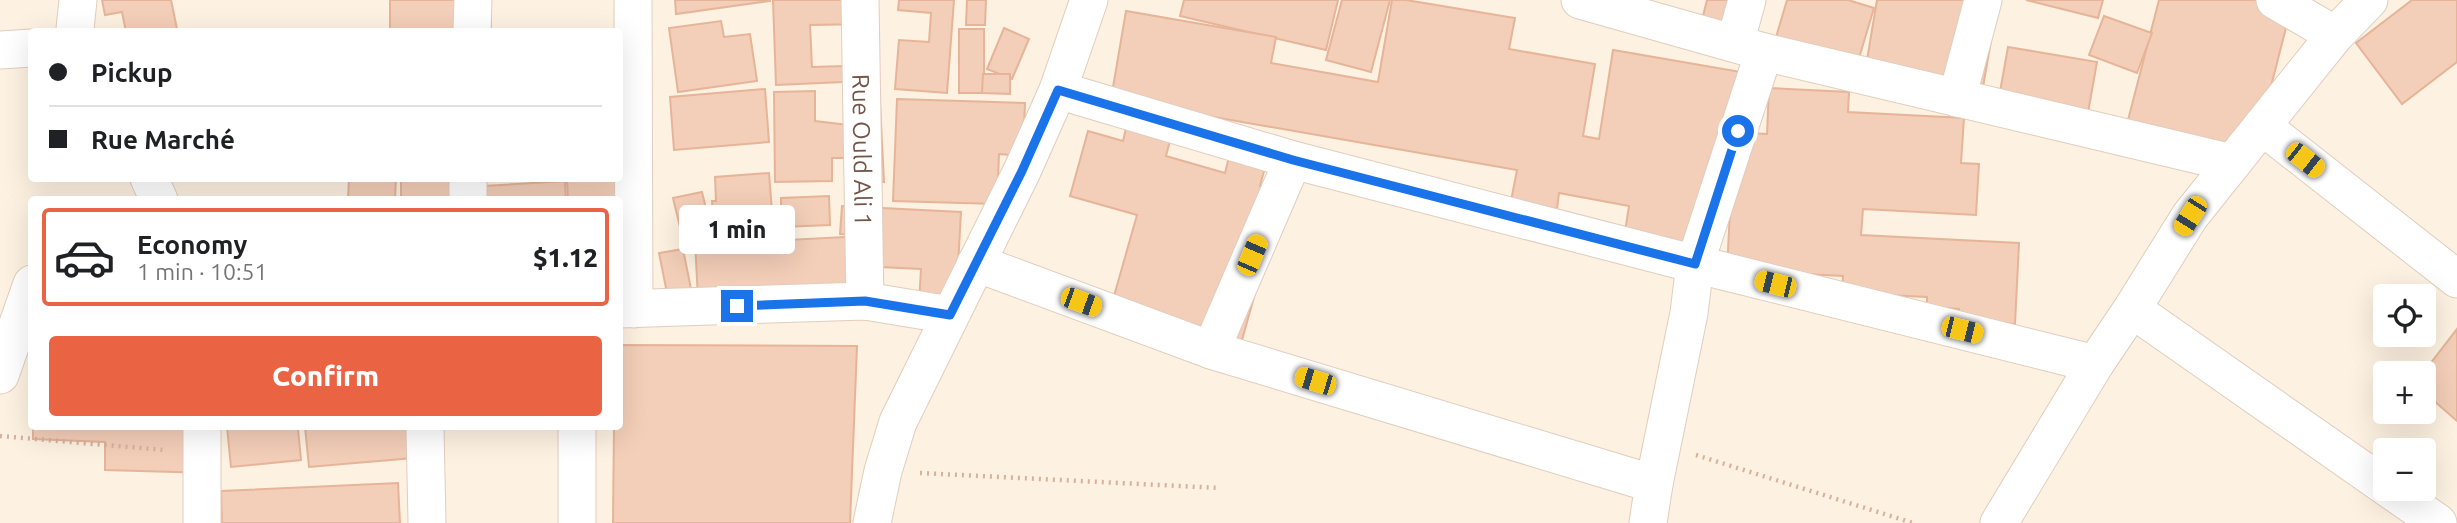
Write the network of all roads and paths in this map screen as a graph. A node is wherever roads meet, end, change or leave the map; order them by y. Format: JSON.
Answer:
{"nodes":[{"id":1,"x":473,"y":0,"type":"edge"},
{"id":2,"x":634,"y":0,"type":"edge"},
{"id":3,"x":860,"y":0,"type":"edge"},
{"id":4,"x":1089,"y":0,"type":"edge"},
{"id":5,"x":1580,"y":0,"type":"edge"},
{"id":6,"x":1747,"y":0,"type":"edge"},
{"id":7,"x":1983,"y":0,"type":"edge"},
{"id":8,"x":2275,"y":0,"type":"edge"},
{"id":9,"x":2369,"y":0,"type":"edge"},
{"id":10,"x":472,"y":28,"type":"edge"},
{"id":11,"x":2335,"y":35,"type":"junction"},
{"id":12,"x":28,"y":48,"type":"edge"},
{"id":13,"x":1749,"y":48,"type":"junction"},
{"id":14,"x":0,"y":50,"type":"edge"},
{"id":15,"x":1058,"y":90,"type":"junction"},
{"id":16,"x":1957,"y":97,"type":"junction"},
{"id":17,"x":2262,"y":126,"type":"junction"},
{"id":18,"x":1293,"y":160,"type":"junction"},
{"id":19,"x":2232,"y":163,"type":"junction"},
{"id":20,"x":976,"y":264,"type":"junction"},
{"id":21,"x":1695,"y":264,"type":"junction"},
{"id":22,"x":2457,"y":279,"type":"edge"},
{"id":23,"x":28,"y":295,"type":"edge"},
{"id":24,"x":865,"y":301,"type":"junction"},
{"id":25,"x":627,"y":309,"type":"edge"},
{"id":26,"x":2132,"y":309,"type":"junction"},
{"id":27,"x":950,"y":315,"type":"junction"},
{"id":28,"x":1211,"y":349,"type":"junction"},
{"id":29,"x":2095,"y":364,"type":"junction"},
{"id":30,"x":0,"y":375,"type":"edge"},
{"id":31,"x":425,"y":430,"type":"edge"},
{"id":32,"x":578,"y":430,"type":"edge"},
{"id":33,"x":0,"y":436,"type":"edge"},
{"id":34,"x":203,"y":440,"type":"edge"},
{"id":35,"x":1662,"y":445,"type":"junction"},
{"id":36,"x":883,"y":471,"type":"junction"},
{"id":37,"x":2373,"y":477,"type":"edge"},
{"id":38,"x":1654,"y":484,"type":"junction"},
{"id":39,"x":1220,"y":488,"type":"dead end"},
{"id":40,"x":2407,"y":501,"type":"edge"},
{"id":41,"x":2007,"y":520,"type":"edge"},
{"id":42,"x":202,"y":523,"type":"edge"},
{"id":43,"x":426,"y":523,"type":"edge"},
{"id":44,"x":577,"y":523,"type":"edge"},
{"id":45,"x":872,"y":523,"type":"edge"},
{"id":46,"x":1648,"y":523,"type":"edge"},
{"id":47,"x":1913,"y":523,"type":"edge"},
{"id":48,"x":2438,"y":523,"type":"edge"}],
"edges":[{"from":1,"to":10,"type":"street"},
{"from":2,"to":25,"type":"street"},
{"from":3,"to":24,"type":"street","name":"Rue Ould Ali 1"},
{"from":4,"to":15,"type":"street"},
{"from":5,"to":13,"type":"street"},
{"from":6,"to":13,"type":"street"},
{"from":7,"to":16,"type":"street"},
{"from":8,"to":11,"type":"street"},
{"from":9,"to":11,"type":"street"},
{"from":11,"to":17,"type":"street"},
{"from":12,"to":14,"type":"street"},
{"from":13,"to":16,"type":"street"},
{"from":13,"to":21,"type":"street"},
{"from":15,"to":18,"type":"street"},
{"from":15,"to":20,"type":"street"},
{"from":16,"to":19,"type":"street"},
{"from":17,"to":19,"type":"street"},
{"from":17,"to":22,"type":"street"},
{"from":18,"to":21,"type":"street"},
{"from":18,"to":28,"type":"street"},
{"from":19,"to":26,"type":"street"},
{"from":20,"to":27,"type":"street"},
{"from":20,"to":28,"type":"street"},
{"from":21,"to":29,"type":"street"},
{"from":21,"to":35,"type":"street"},
{"from":23,"to":30,"type":"street"},
{"from":24,"to":25,"type":"street"},
{"from":24,"to":27,"type":"street"},
{"from":26,"to":29,"type":"street"},
{"from":26,"to":37,"type":"street"},
{"from":27,"to":36,"type":"street"},
{"from":28,"to":38,"type":"street"},
{"from":29,"to":41,"type":"street"},
{"from":31,"to":43,"type":"street"},
{"from":32,"to":44,"type":"street"},
{"from":33,"to":34,"type":"path"},
{"from":34,"to":42,"type":"street"},
{"from":35,"to":38,"type":"street"},
{"from":35,"to":47,"type":"path"},
{"from":36,"to":39,"type":"path"},
{"from":36,"to":45,"type":"street"},
{"from":38,"to":46,"type":"street"},
{"from":40,"to":48,"type":"street"}]}
